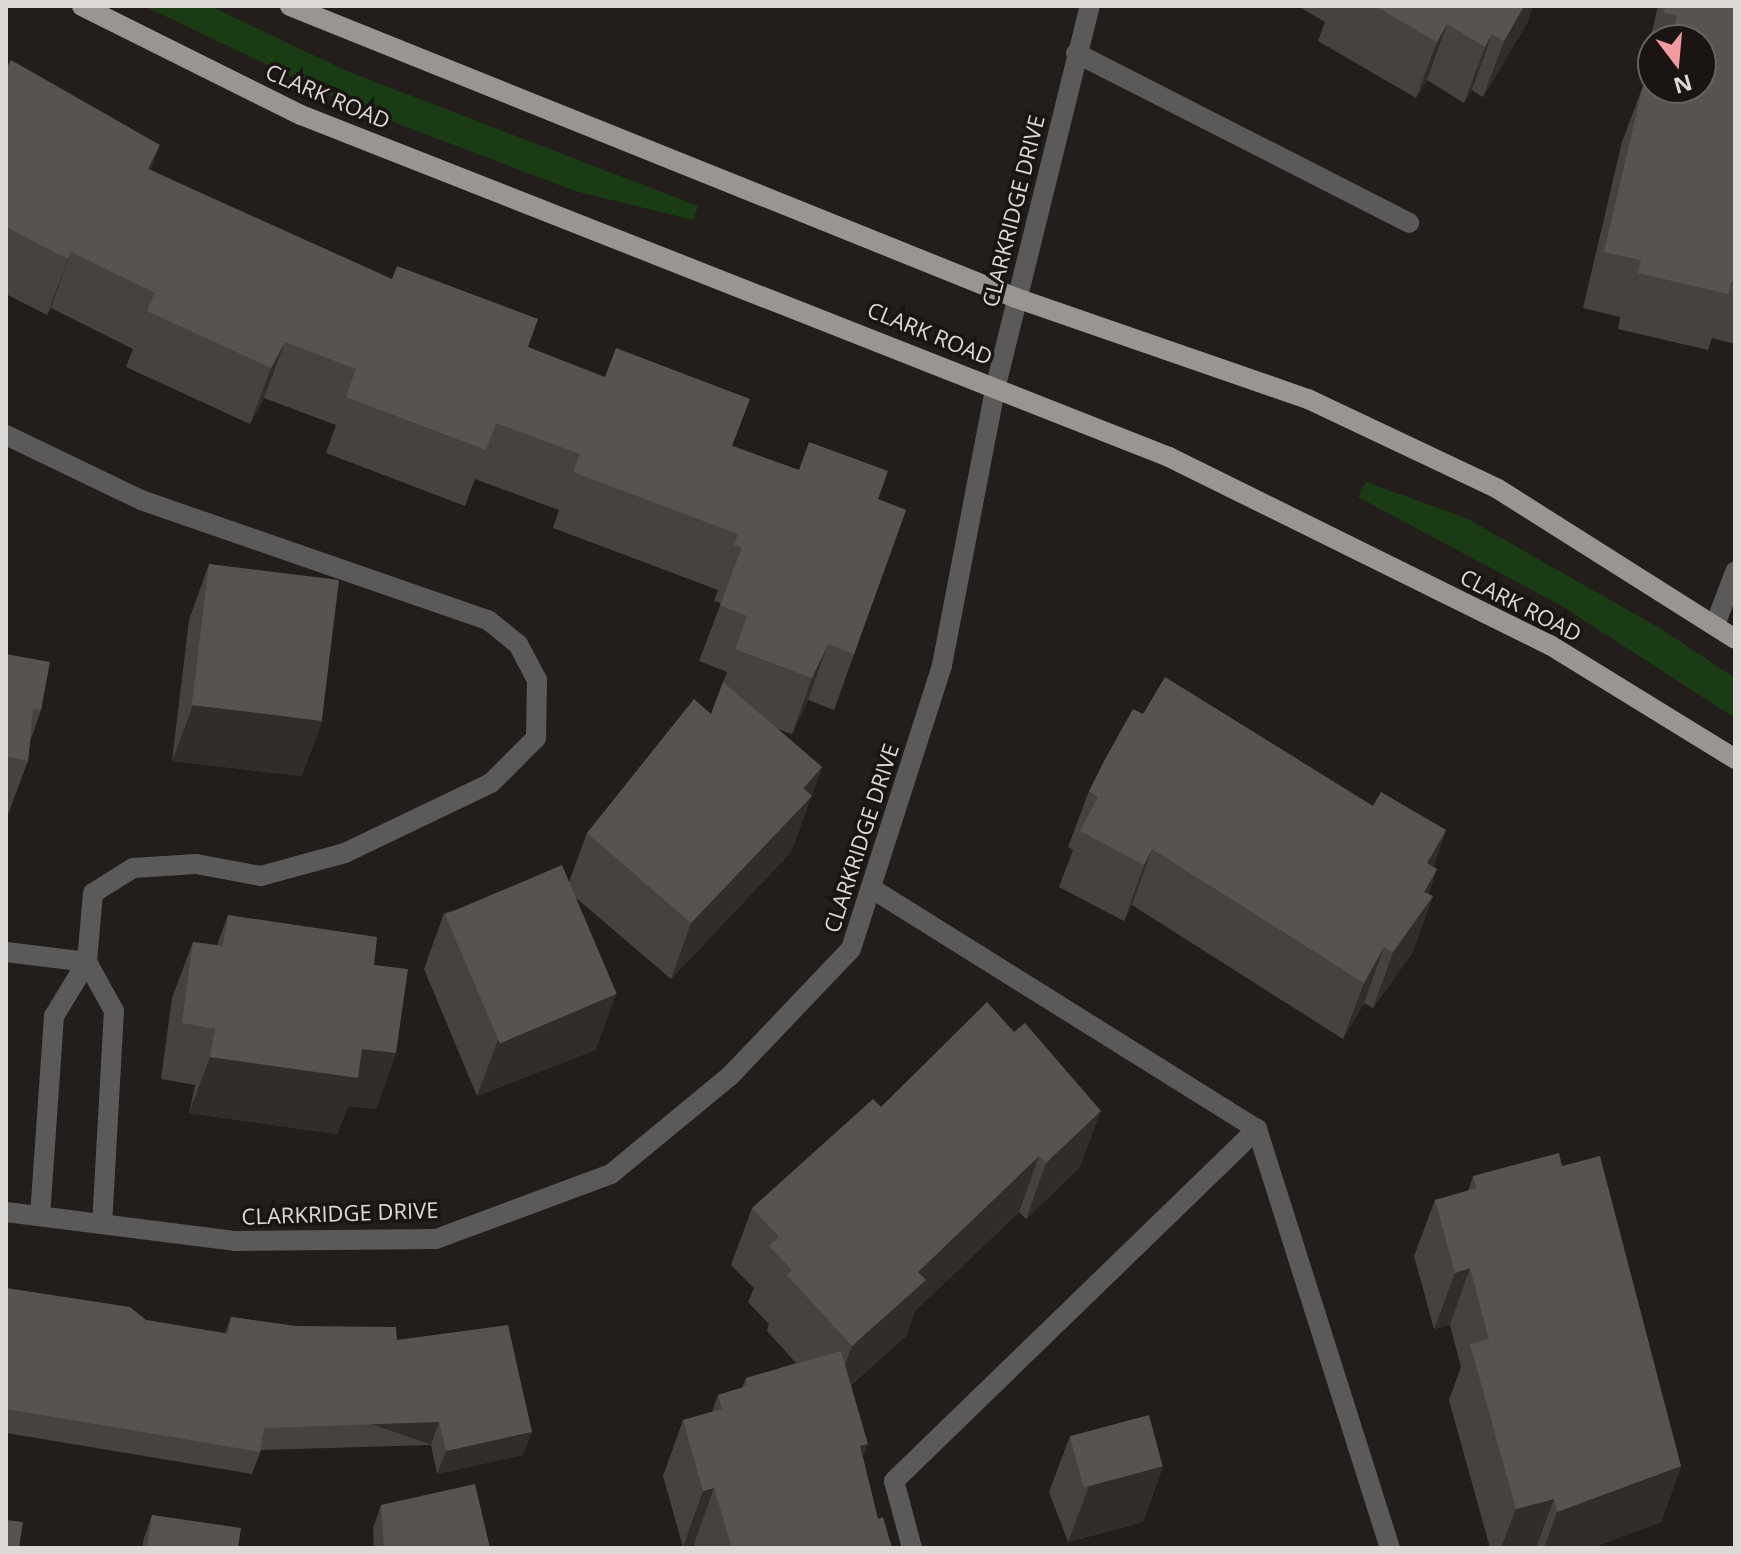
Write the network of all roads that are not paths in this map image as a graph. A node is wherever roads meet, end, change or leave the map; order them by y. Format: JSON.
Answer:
{"nodes":[{"id":1,"x":82,"y":6,"type":"edge"},
{"id":2,"x":290,"y":6,"type":"edge"},
{"id":3,"x":1090,"y":6,"type":"edge"},
{"id":4,"x":1076,"y":53,"type":"junction"},
{"id":5,"x":1409,"y":223,"type":"dead end"},
{"id":6,"x":1016,"y":298,"type":"junction"},
{"id":7,"x":996,"y":385,"type":"junction"},
{"id":8,"x":6,"y":435,"type":"edge"},
{"id":9,"x":1735,"y":572,"type":"edge"},
{"id":10,"x":1715,"y":625,"type":"junction"},
{"id":11,"x":1735,"y":639,"type":"edge"},
{"id":12,"x":1735,"y":759,"type":"edge"},
{"id":13,"x":871,"y":888,"type":"junction"},
{"id":14,"x":6,"y":952,"type":"edge"},
{"id":15,"x":87,"y":962,"type":"junction"},
{"id":16,"x":1257,"y":1129,"type":"junction"},
{"id":17,"x":6,"y":1212,"type":"edge"},
{"id":18,"x":40,"y":1216,"type":"junction"},
{"id":19,"x":102,"y":1224,"type":"junction"},
{"id":20,"x":912,"y":1548,"type":"edge"},
{"id":21,"x":1390,"y":1548,"type":"edge"}],
"edges":[{"from":1,"to":7,"type":"main road","name":"CLARK ROAD"},
{"from":2,"to":6,"type":"main road"},
{"from":3,"to":4,"type":"street","name":"CLARKRIDGE DRIVE"},
{"from":4,"to":5,"type":"street"},
{"from":4,"to":6,"type":"street","name":"CLARKRIDGE DRIVE"},
{"from":6,"to":7,"type":"street","name":"CLARKRIDGE DRIVE"},
{"from":6,"to":10,"type":"main road"},
{"from":7,"to":12,"type":"main road","name":"CLARK ROAD"},
{"from":7,"to":13,"type":"street","name":"CLARKRIDGE DRIVE"},
{"from":8,"to":15,"type":"street"},
{"from":9,"to":10,"type":"street"},
{"from":10,"to":11,"type":"main road"},
{"from":13,"to":16,"type":"street"},
{"from":13,"to":19,"type":"street","name":"CLARKRIDGE DRIVE"},
{"from":14,"to":15,"type":"street"},
{"from":15,"to":18,"type":"street"},
{"from":15,"to":19,"type":"street"},
{"from":16,"to":20,"type":"street"},
{"from":16,"to":21,"type":"street"},
{"from":17,"to":18,"type":"street","name":"CLARKRIDGE DRIVE"},
{"from":18,"to":19,"type":"street","name":"CLARKRIDGE DRIVE"}]}
